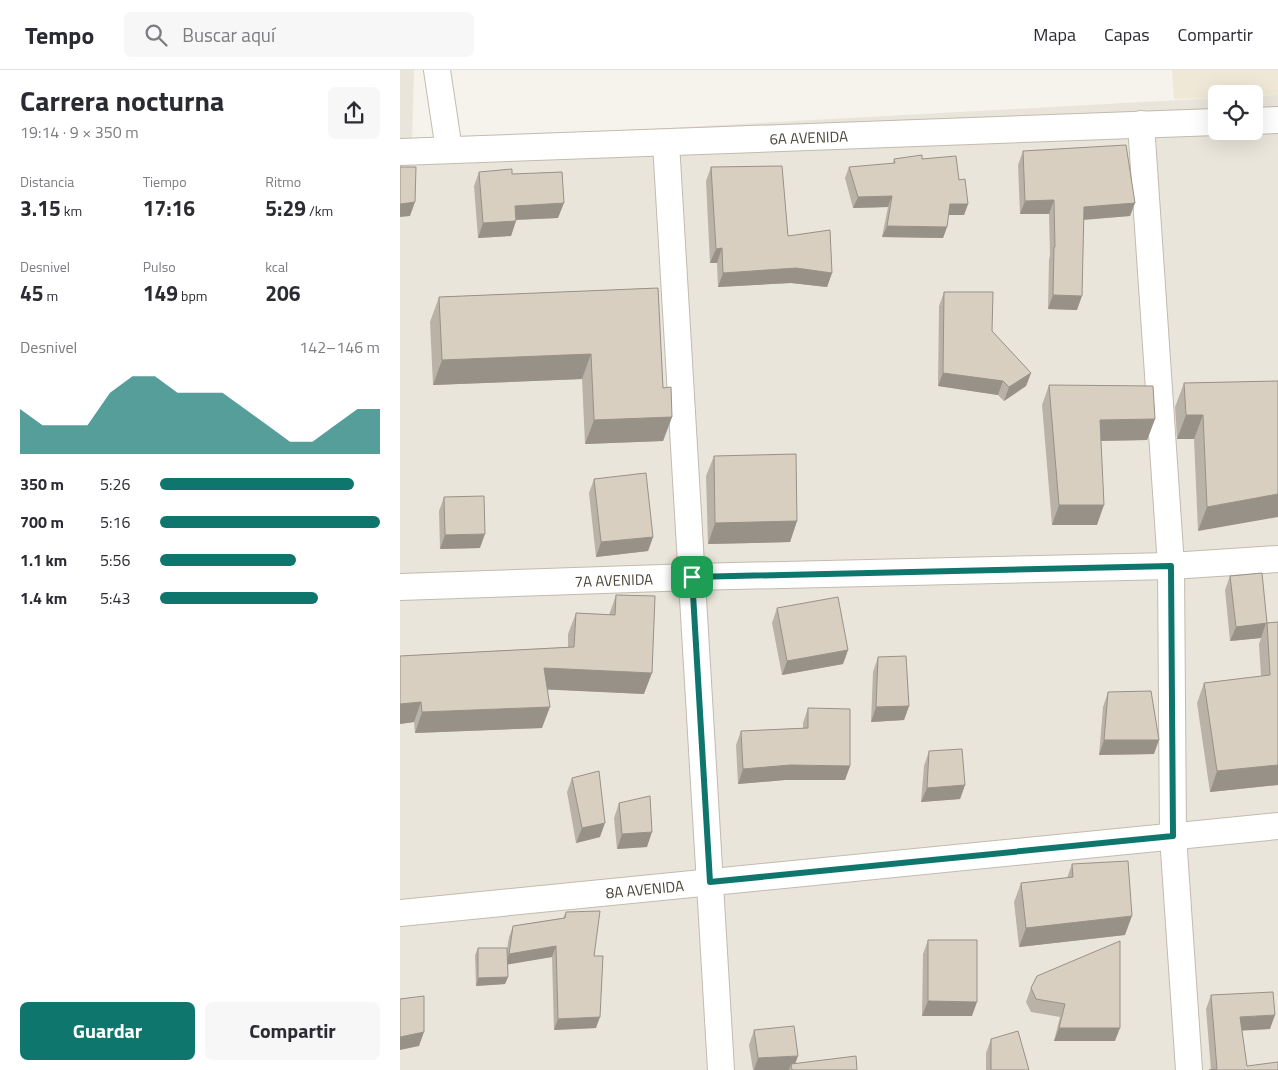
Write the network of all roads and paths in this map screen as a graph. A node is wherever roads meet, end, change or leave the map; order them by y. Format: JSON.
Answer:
{"nodes":[{"id":1,"x":437,"y":70,"type":"edge"},
{"id":2,"x":1278,"y":120,"type":"edge"},
{"id":3,"x":1263,"y":121,"type":"edge"},
{"id":4,"x":1208,"y":122,"type":"edge"},
{"id":5,"x":1141,"y":124,"type":"junction"},
{"id":6,"x":666,"y":143,"type":"junction"},
{"id":7,"x":449,"y":150,"type":"junction"},
{"id":8,"x":400,"y":152,"type":"edge"},
{"id":9,"x":1278,"y":560,"type":"edge"},
{"id":10,"x":1171,"y":566,"type":"junction"},
{"id":11,"x":692,"y":577,"type":"junction"},
{"id":12,"x":400,"y":587,"type":"edge"},
{"id":13,"x":1278,"y":826,"type":"edge"},
{"id":14,"x":1173,"y":836,"type":"junction"},
{"id":15,"x":710,"y":882,"type":"junction"},
{"id":16,"x":400,"y":913,"type":"edge"},
{"id":17,"x":721,"y":1070,"type":"edge"},
{"id":18,"x":1189,"y":1070,"type":"edge"}],
"edges":[{"from":1,"to":7,"type":"street"},
{"from":2,"to":3,"type":"street"},
{"from":4,"to":5,"type":"street","name":"6A AVENIDA"},
{"from":5,"to":6,"type":"street","name":"6A AVENIDA"},
{"from":5,"to":10,"type":"street"},
{"from":6,"to":7,"type":"street","name":"6A AVENIDA"},
{"from":6,"to":11,"type":"street"},
{"from":7,"to":8,"type":"street","name":"6A AVENIDA"},
{"from":9,"to":10,"type":"street","name":"7A AVENIDA"},
{"from":10,"to":11,"type":"street","name":"7A AVENIDA"},
{"from":10,"to":14,"type":"street"},
{"from":11,"to":12,"type":"street","name":"7A AVENIDA"},
{"from":11,"to":15,"type":"street"},
{"from":13,"to":14,"type":"street","name":"8A AVENIDA"},
{"from":14,"to":15,"type":"street","name":"8A AVENIDA"},
{"from":14,"to":18,"type":"street"},
{"from":15,"to":16,"type":"street","name":"8A AVENIDA"},
{"from":15,"to":17,"type":"street"}]}
